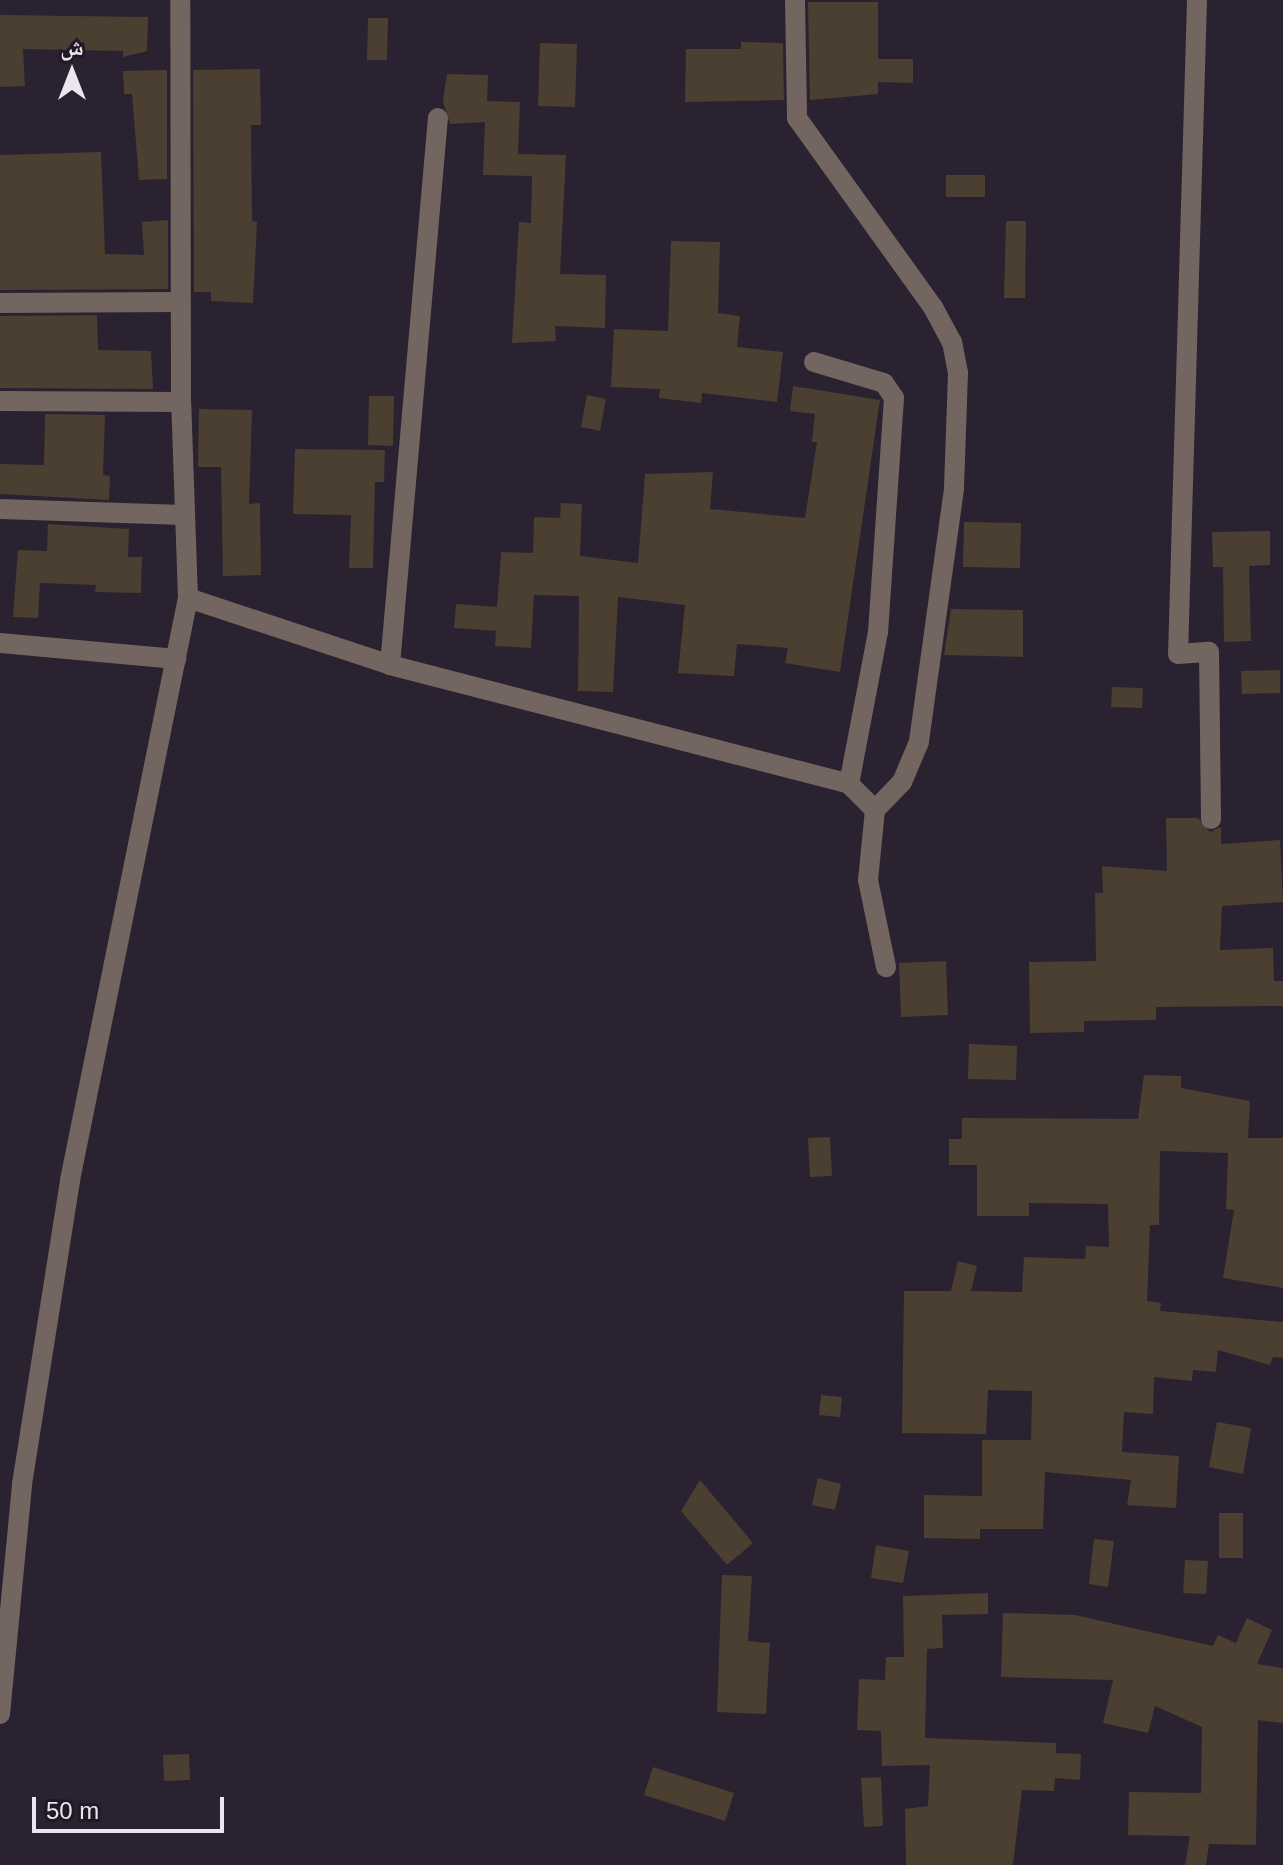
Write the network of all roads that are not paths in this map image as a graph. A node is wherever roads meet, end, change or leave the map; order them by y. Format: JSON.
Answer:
{"nodes":[{"id":1,"x":180,"y":0,"type":"edge"},
{"id":2,"x":795,"y":0,"type":"edge"},
{"id":3,"x":1197,"y":0,"type":"edge"},
{"id":4,"x":438,"y":118,"type":"dead end"},
{"id":5,"x":180,"y":302,"type":"junction"},
{"id":6,"x":0,"y":303,"type":"edge"},
{"id":7,"x":814,"y":362,"type":"dead end"},
{"id":8,"x":0,"y":401,"type":"edge"},
{"id":9,"x":181,"y":402,"type":"junction"},
{"id":10,"x":0,"y":509,"type":"edge"},
{"id":11,"x":183,"y":515,"type":"junction"},
{"id":12,"x":188,"y":598,"type":"junction"},
{"id":13,"x":0,"y":643,"type":"edge"},
{"id":14,"x":176,"y":659,"type":"junction"},
{"id":15,"x":390,"y":665,"type":"junction"},
{"id":16,"x":849,"y":784,"type":"junction"},
{"id":17,"x":875,"y":810,"type":"junction"},
{"id":18,"x":1211,"y":819,"type":"dead end"},
{"id":19,"x":886,"y":967,"type":"dead end"},
{"id":20,"x":0,"y":1714,"type":"edge"}],
"edges":[{"from":1,"to":5,"type":"street"},
{"from":2,"to":17,"type":"street"},
{"from":3,"to":18,"type":"street"},
{"from":4,"to":15,"type":"street"},
{"from":5,"to":6,"type":"street"},
{"from":5,"to":9,"type":"street"},
{"from":7,"to":16,"type":"street"},
{"from":8,"to":9,"type":"street"},
{"from":9,"to":11,"type":"street"},
{"from":10,"to":11,"type":"street"},
{"from":11,"to":12,"type":"street"},
{"from":12,"to":14,"type":"street"},
{"from":12,"to":15,"type":"street"},
{"from":13,"to":14,"type":"street"},
{"from":14,"to":20,"type":"street"},
{"from":15,"to":16,"type":"street"},
{"from":16,"to":17,"type":"street"},
{"from":17,"to":19,"type":"street"}]}
